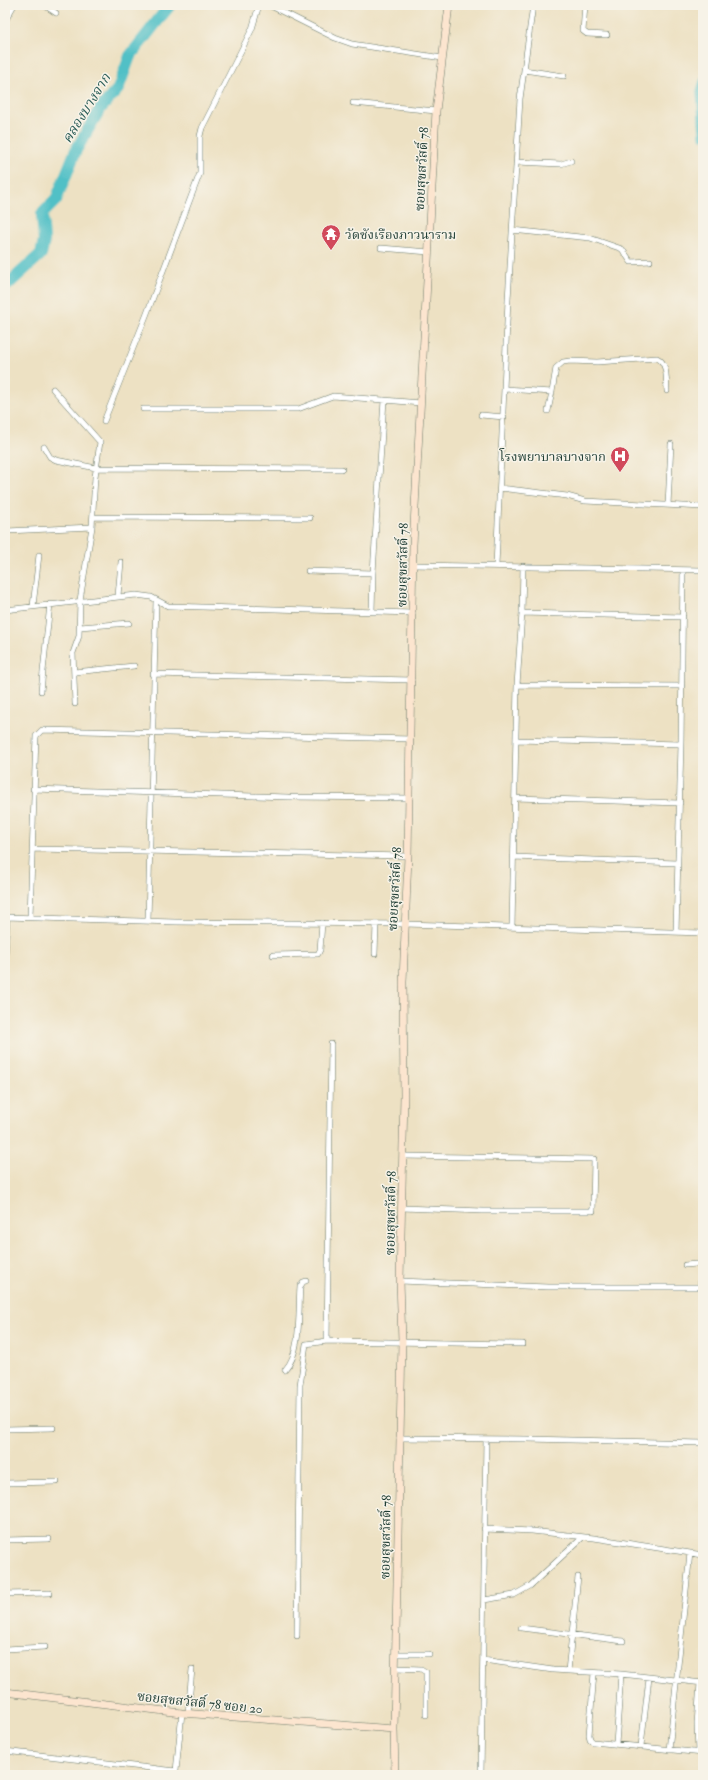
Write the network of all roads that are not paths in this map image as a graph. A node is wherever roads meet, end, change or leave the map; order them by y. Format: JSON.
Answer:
{"nodes":[{"id":1,"x":14,"y":5,"type":"edge"},
{"id":2,"x":44,"y":5,"type":"edge"},
{"id":3,"x":259,"y":5,"type":"edge"},
{"id":4,"x":269,"y":5,"type":"edge"},
{"id":5,"x":449,"y":5,"type":"edge"},
{"id":6,"x":533,"y":5,"type":"edge"},
{"id":7,"x":585,"y":5,"type":"edge"},
{"id":8,"x":56,"y":13,"type":"dead end"},
{"id":9,"x":5,"y":21,"type":"edge"},
{"id":10,"x":606,"y":35,"type":"dead end"},
{"id":11,"x":442,"y":58,"type":"junction"},
{"id":12,"x":524,"y":70,"type":"junction"},
{"id":13,"x":564,"y":76,"type":"dead end"},
{"id":14,"x":352,"y":103,"type":"dead end"},
{"id":15,"x":436,"y":111,"type":"junction"},
{"id":16,"x":571,"y":161,"type":"dead end"},
{"id":17,"x":516,"y":162,"type":"junction"},
{"id":18,"x":512,"y":230,"type":"junction"},
{"id":19,"x":381,"y":248,"type":"dead end"},
{"id":20,"x":429,"y":252,"type":"junction"},
{"id":21,"x":650,"y":261,"type":"dead end"},
{"id":22,"x":53,"y":388,"type":"dead end"},
{"id":23,"x":505,"y":389,"type":"junction"},
{"id":24,"x":552,"y":392,"type":"junction"},
{"id":25,"x":666,"y":392,"type":"dead end"},
{"id":26,"x":384,"y":400,"type":"junction"},
{"id":27,"x":421,"y":403,"type":"junction"},
{"id":28,"x":143,"y":409,"type":"dead end"},
{"id":29,"x":548,"y":411,"type":"dead end"},
{"id":30,"x":480,"y":415,"type":"dead end"},
{"id":31,"x":504,"y":417,"type":"junction"},
{"id":32,"x":104,"y":421,"type":"dead end"},
{"id":33,"x":671,"y":444,"type":"dead end"},
{"id":34,"x":44,"y":447,"type":"dead end"},
{"id":35,"x":96,"y":468,"type":"junction"},
{"id":36,"x":342,"y":468,"type":"dead end"},
{"id":37,"x":500,"y":488,"type":"junction"},
{"id":38,"x":668,"y":505,"type":"junction"},
{"id":39,"x":703,"y":506,"type":"edge"},
{"id":40,"x":93,"y":517,"type":"junction"},
{"id":41,"x":310,"y":518,"type":"dead end"},
{"id":42,"x":92,"y":527,"type":"junction"},
{"id":43,"x":7,"y":531,"type":"dead end"},
{"id":44,"x":39,"y":555,"type":"dead end"},
{"id":45,"x":121,"y":562,"type":"dead end"},
{"id":46,"x":413,"y":565,"type":"junction"},
{"id":47,"x":496,"y":566,"type":"junction"},
{"id":48,"x":523,"y":566,"type":"junction"},
{"id":49,"x":683,"y":570,"type":"junction"},
{"id":50,"x":703,"y":570,"type":"edge"},
{"id":51,"x":308,"y":571,"type":"dead end"},
{"id":52,"x":373,"y":573,"type":"junction"},
{"id":53,"x":118,"y":596,"type":"junction"},
{"id":54,"x":80,"y":600,"type":"junction"},
{"id":55,"x":156,"y":600,"type":"junction"},
{"id":56,"x":50,"y":604,"type":"junction"},
{"id":57,"x":33,"y":606,"type":"junction"},
{"id":58,"x":5,"y":610,"type":"edge"},
{"id":59,"x":372,"y":611,"type":"junction"},
{"id":60,"x":413,"y":612,"type":"junction"},
{"id":61,"x":522,"y":613,"type":"junction"},
{"id":62,"x":683,"y":616,"type":"junction"},
{"id":63,"x":129,"y":623,"type":"dead end"},
{"id":64,"x":80,"y":627,"type":"junction"},
{"id":65,"x":134,"y":666,"type":"dead end"},
{"id":66,"x":74,"y":672,"type":"junction"},
{"id":67,"x":153,"y":674,"type":"junction"},
{"id":68,"x":412,"y":680,"type":"junction"},
{"id":69,"x":517,"y":685,"type":"junction"},
{"id":70,"x":682,"y":686,"type":"junction"},
{"id":71,"x":41,"y":691,"type":"dead end"},
{"id":72,"x":75,"y":704,"type":"dead end"},
{"id":73,"x":154,"y":733,"type":"junction"},
{"id":74,"x":411,"y":739,"type":"junction"},
{"id":75,"x":516,"y":740,"type":"junction"},
{"id":76,"x":681,"y":744,"type":"junction"},
{"id":77,"x":33,"y":789,"type":"junction"},
{"id":78,"x":152,"y":792,"type":"junction"},
{"id":79,"x":410,"y":798,"type":"junction"},
{"id":80,"x":515,"y":798,"type":"junction"},
{"id":81,"x":680,"y":803,"type":"junction"},
{"id":82,"x":33,"y":849,"type":"junction"},
{"id":83,"x":150,"y":851,"type":"junction"},
{"id":84,"x":408,"y":856,"type":"junction"},
{"id":85,"x":513,"y":857,"type":"junction"},
{"id":86,"x":677,"y":863,"type":"junction"},
{"id":87,"x":6,"y":917,"type":"edge"},
{"id":88,"x":30,"y":917,"type":"junction"},
{"id":89,"x":148,"y":921,"type":"junction"},
{"id":90,"x":322,"y":923,"type":"junction"},
{"id":91,"x":376,"y":924,"type":"junction"},
{"id":92,"x":404,"y":924,"type":"junction"},
{"id":93,"x":512,"y":927,"type":"junction"},
{"id":94,"x":676,"y":932,"type":"junction"},
{"id":95,"x":703,"y":933,"type":"edge"},
{"id":96,"x":374,"y":954,"type":"dead end"},
{"id":97,"x":274,"y":956,"type":"dead end"},
{"id":98,"x":5,"y":958,"type":"edge"},
{"id":99,"x":331,"y":1044,"type":"dead end"},
{"id":100,"x":403,"y":1156,"type":"junction"},
{"id":101,"x":402,"y":1208,"type":"junction"},
{"id":102,"x":685,"y":1265,"type":"dead end"},
{"id":103,"x":306,"y":1281,"type":"dead end"},
{"id":104,"x":400,"y":1281,"type":"junction"},
{"id":105,"x":702,"y":1287,"type":"edge"},
{"id":106,"x":296,"y":1341,"type":"junction"},
{"id":107,"x":327,"y":1342,"type":"junction"},
{"id":108,"x":402,"y":1342,"type":"junction"},
{"id":109,"x":306,"y":1344,"type":"junction"},
{"id":110,"x":523,"y":1344,"type":"dead end"},
{"id":111,"x":285,"y":1370,"type":"dead end"},
{"id":112,"x":53,"y":1428,"type":"dead end"},
{"id":113,"x":5,"y":1429,"type":"edge"},
{"id":114,"x":399,"y":1438,"type":"junction"},
{"id":115,"x":486,"y":1439,"type":"junction"},
{"id":116,"x":703,"y":1444,"type":"edge"},
{"id":117,"x":57,"y":1482,"type":"dead end"},
{"id":118,"x":5,"y":1483,"type":"edge"},
{"id":119,"x":484,"y":1529,"type":"junction"},
{"id":120,"x":583,"y":1537,"type":"junction"},
{"id":121,"x":49,"y":1539,"type":"dead end"},
{"id":122,"x":5,"y":1540,"type":"edge"},
{"id":123,"x":690,"y":1553,"type":"junction"},
{"id":124,"x":703,"y":1555,"type":"edge"},
{"id":125,"x":578,"y":1578,"type":"dead end"},
{"id":126,"x":50,"y":1593,"type":"dead end"},
{"id":127,"x":5,"y":1594,"type":"edge"},
{"id":128,"x":484,"y":1600,"type":"junction"},
{"id":129,"x":521,"y":1628,"type":"dead end"},
{"id":130,"x":572,"y":1635,"type":"junction"},
{"id":131,"x":298,"y":1636,"type":"dead end"},
{"id":132,"x":623,"y":1641,"type":"dead end"},
{"id":133,"x":45,"y":1647,"type":"dead end"},
{"id":134,"x":5,"y":1649,"type":"edge"},
{"id":135,"x":396,"y":1654,"type":"junction"},
{"id":136,"x":429,"y":1654,"type":"dead end"},
{"id":137,"x":483,"y":1660,"type":"junction"},
{"id":138,"x":396,"y":1668,"type":"junction"},
{"id":139,"x":192,"y":1669,"type":"dead end"},
{"id":140,"x":568,"y":1671,"type":"junction"},
{"id":141,"x":594,"y":1672,"type":"junction"},
{"id":142,"x":621,"y":1674,"type":"junction"},
{"id":143,"x":649,"y":1678,"type":"junction"},
{"id":144,"x":675,"y":1679,"type":"junction"},
{"id":145,"x":702,"y":1683,"type":"edge"},
{"id":146,"x":5,"y":1692,"type":"edge"},
{"id":147,"x":185,"y":1713,"type":"junction"},
{"id":148,"x":426,"y":1715,"type":"dead end"},
{"id":149,"x":394,"y":1729,"type":"junction"},
{"id":150,"x":616,"y":1744,"type":"junction"},
{"id":151,"x":642,"y":1746,"type":"junction"},
{"id":152,"x":669,"y":1750,"type":"junction"},
{"id":153,"x":5,"y":1751,"type":"edge"},
{"id":154,"x":700,"y":1753,"type":"edge"},
{"id":155,"x":175,"y":1773,"type":"edge"},
{"id":156,"x":395,"y":1775,"type":"edge"},
{"id":157,"x":481,"y":1775,"type":"edge"}],
"edges":[{"from":1,"to":9,"type":"street"},
{"from":2,"to":8,"type":"street"},
{"from":3,"to":32,"type":"street"},
{"from":4,"to":11,"type":"street"},
{"from":5,"to":11,"type":"street","name":"ซอยสุขสวัสดิ์ 78"},
{"from":6,"to":12,"type":"street"},
{"from":7,"to":10,"type":"street"},
{"from":11,"to":15,"type":"street","name":"ซอยสุขสวัสดิ์ 78"},
{"from":12,"to":13,"type":"street"},
{"from":12,"to":17,"type":"street"},
{"from":14,"to":15,"type":"street"},
{"from":15,"to":20,"type":"street","name":"ซอยสุขสวัสดิ์ 78"},
{"from":16,"to":17,"type":"street"},
{"from":17,"to":18,"type":"street"},
{"from":18,"to":21,"type":"street"},
{"from":18,"to":23,"type":"street"},
{"from":19,"to":20,"type":"street"},
{"from":20,"to":27,"type":"street","name":"ซอยสุขสวัสดิ์ 78"},
{"from":22,"to":35,"type":"street"},
{"from":23,"to":24,"type":"street"},
{"from":23,"to":31,"type":"street"},
{"from":24,"to":25,"type":"street"},
{"from":24,"to":29,"type":"street"},
{"from":26,"to":27,"type":"street"},
{"from":26,"to":28,"type":"street"},
{"from":26,"to":52,"type":"street"},
{"from":27,"to":46,"type":"street","name":"ซอยสุขสวัสดิ์ 78"},
{"from":30,"to":31,"type":"street"},
{"from":31,"to":37,"type":"street"},
{"from":33,"to":38,"type":"street"},
{"from":34,"to":35,"type":"street"},
{"from":35,"to":36,"type":"street"},
{"from":35,"to":40,"type":"street"},
{"from":37,"to":38,"type":"street"},
{"from":37,"to":47,"type":"street"},
{"from":38,"to":39,"type":"street"},
{"from":40,"to":41,"type":"street"},
{"from":40,"to":42,"type":"street"},
{"from":42,"to":43,"type":"street"},
{"from":42,"to":54,"type":"street"},
{"from":44,"to":57,"type":"street"},
{"from":45,"to":53,"type":"street"},
{"from":46,"to":47,"type":"street"},
{"from":46,"to":60,"type":"street","name":"ซอยสุขสวัสดิ์ 78"},
{"from":47,"to":48,"type":"street"},
{"from":48,"to":49,"type":"street"},
{"from":48,"to":61,"type":"street"},
{"from":49,"to":50,"type":"street"},
{"from":49,"to":62,"type":"street"},
{"from":51,"to":52,"type":"street"},
{"from":52,"to":59,"type":"street"},
{"from":53,"to":54,"type":"street"},
{"from":53,"to":55,"type":"street"},
{"from":54,"to":56,"type":"street"},
{"from":54,"to":64,"type":"street"},
{"from":55,"to":59,"type":"street"},
{"from":55,"to":67,"type":"street"},
{"from":56,"to":57,"type":"street"},
{"from":56,"to":71,"type":"street"},
{"from":57,"to":58,"type":"street"},
{"from":59,"to":60,"type":"street"},
{"from":60,"to":68,"type":"street","name":"ซอยสุขสวัสดิ์ 78"},
{"from":61,"to":62,"type":"street"},
{"from":61,"to":69,"type":"street"},
{"from":62,"to":70,"type":"street"},
{"from":63,"to":64,"type":"street"},
{"from":64,"to":66,"type":"street"},
{"from":65,"to":66,"type":"street"},
{"from":66,"to":72,"type":"street"},
{"from":67,"to":68,"type":"street"},
{"from":67,"to":73,"type":"street"},
{"from":68,"to":74,"type":"street","name":"ซอยสุขสวัสดิ์ 78"},
{"from":69,"to":70,"type":"street"},
{"from":69,"to":75,"type":"street"},
{"from":70,"to":76,"type":"street"},
{"from":73,"to":74,"type":"street"},
{"from":73,"to":77,"type":"street"},
{"from":73,"to":78,"type":"street"},
{"from":74,"to":79,"type":"street","name":"ซอยสุขสวัสดิ์ 78"},
{"from":75,"to":76,"type":"street"},
{"from":75,"to":80,"type":"street"},
{"from":76,"to":81,"type":"street"},
{"from":77,"to":78,"type":"street"},
{"from":77,"to":82,"type":"street"},
{"from":78,"to":79,"type":"street"},
{"from":78,"to":83,"type":"street"},
{"from":79,"to":84,"type":"street","name":"ซอยสุขสวัสดิ์ 78"},
{"from":80,"to":81,"type":"street"},
{"from":80,"to":85,"type":"street"},
{"from":81,"to":86,"type":"street"},
{"from":82,"to":83,"type":"street"},
{"from":82,"to":88,"type":"street"},
{"from":83,"to":84,"type":"street"},
{"from":83,"to":89,"type":"street"},
{"from":84,"to":92,"type":"street","name":"ซอยสุขสวัสดิ์ 78"},
{"from":85,"to":86,"type":"street"},
{"from":85,"to":93,"type":"street"},
{"from":86,"to":94,"type":"street"},
{"from":87,"to":88,"type":"street"},
{"from":87,"to":98,"type":"street"},
{"from":88,"to":89,"type":"street"},
{"from":89,"to":90,"type":"street"},
{"from":90,"to":91,"type":"street"},
{"from":90,"to":97,"type":"street"},
{"from":91,"to":92,"type":"street"},
{"from":91,"to":96,"type":"street"},
{"from":92,"to":93,"type":"street"},
{"from":92,"to":100,"type":"street","name":"ซอยสุขสวัสดิ์ 78"},
{"from":93,"to":94,"type":"street"},
{"from":94,"to":95,"type":"street"},
{"from":99,"to":107,"type":"street"},
{"from":100,"to":101,"type":"street","name":"ซอยสุขสวัสดิ์ 78"},
{"from":100,"to":101,"type":"street"},
{"from":101,"to":104,"type":"street","name":"ซอยสุขสวัสดิ์ 78"},
{"from":102,"to":105,"type":"street"},
{"from":103,"to":106,"type":"street"},
{"from":104,"to":105,"type":"street"},
{"from":104,"to":108,"type":"street","name":"ซอยสุขสวัสดิ์ 78"},
{"from":106,"to":109,"type":"street"},
{"from":106,"to":111,"type":"street"},
{"from":107,"to":108,"type":"street"},
{"from":107,"to":109,"type":"street"},
{"from":108,"to":110,"type":"street"},
{"from":108,"to":114,"type":"street","name":"ซอยสุขสวัสดิ์ 78"},
{"from":109,"to":131,"type":"street"},
{"from":112,"to":113,"type":"street"},
{"from":114,"to":115,"type":"street"},
{"from":114,"to":135,"type":"street","name":"ซอยสุขสวัสดิ์ 78"},
{"from":115,"to":116,"type":"street"},
{"from":115,"to":119,"type":"street"},
{"from":117,"to":118,"type":"street"},
{"from":119,"to":120,"type":"street"},
{"from":119,"to":128,"type":"street"},
{"from":120,"to":123,"type":"street"},
{"from":120,"to":128,"type":"street"},
{"from":121,"to":122,"type":"street"},
{"from":123,"to":124,"type":"street"},
{"from":123,"to":144,"type":"street"},
{"from":125,"to":130,"type":"street"},
{"from":126,"to":127,"type":"street"},
{"from":128,"to":137,"type":"street"},
{"from":129,"to":130,"type":"street"},
{"from":130,"to":132,"type":"street"},
{"from":130,"to":140,"type":"street"},
{"from":133,"to":134,"type":"street"},
{"from":135,"to":136,"type":"street"},
{"from":135,"to":138,"type":"street","name":"ซอยสุขสวัสดิ์ 78"},
{"from":137,"to":140,"type":"street"},
{"from":137,"to":157,"type":"street"},
{"from":138,"to":148,"type":"street"},
{"from":138,"to":149,"type":"street","name":"ซอยสุขสวัสดิ์ 78"},
{"from":139,"to":147,"type":"street"},
{"from":140,"to":141,"type":"street"},
{"from":141,"to":142,"type":"street"},
{"from":141,"to":150,"type":"street"},
{"from":142,"to":143,"type":"street"},
{"from":142,"to":150,"type":"street"},
{"from":143,"to":144,"type":"street"},
{"from":143,"to":151,"type":"street"},
{"from":144,"to":145,"type":"street"},
{"from":144,"to":152,"type":"street"},
{"from":145,"to":154,"type":"street"},
{"from":146,"to":147,"type":"street","name":"ซอยสุขสวัสดิ์ 78 ซอย 20"},
{"from":147,"to":149,"type":"street","name":"ซอยสุขสวัสดิ์ 78 ซอย 20"},
{"from":147,"to":155,"type":"street"},
{"from":149,"to":156,"type":"street","name":"ซอยสุขสวัสดิ์ 78"},
{"from":150,"to":151,"type":"street"},
{"from":151,"to":152,"type":"street"},
{"from":152,"to":154,"type":"street"},
{"from":153,"to":155,"type":"street"}]}
